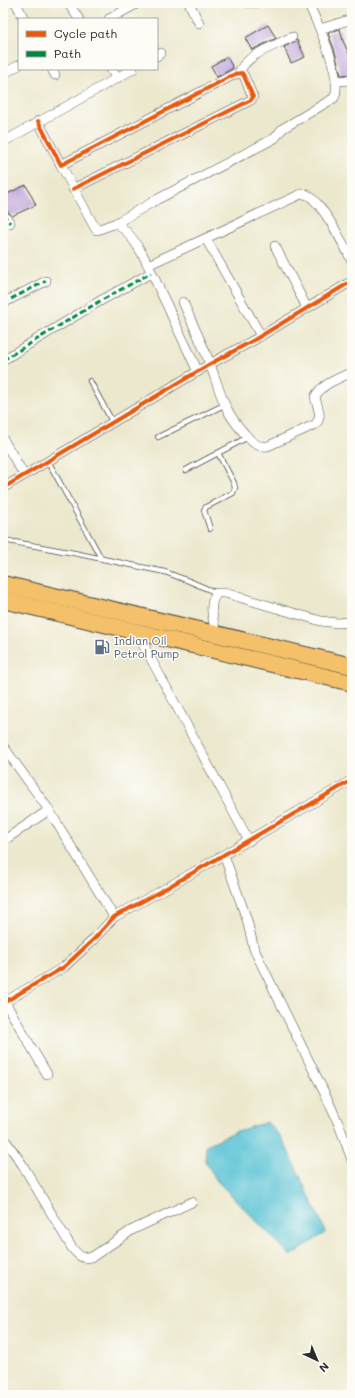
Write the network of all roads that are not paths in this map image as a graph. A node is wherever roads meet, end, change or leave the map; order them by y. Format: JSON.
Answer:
{"nodes":[{"id":1,"x":16,"y":3,"type":"edge"},
{"id":2,"x":68,"y":3,"type":"edge"},
{"id":3,"x":138,"y":3,"type":"edge"},
{"id":4,"x":189,"y":3,"type":"edge"},
{"id":5,"x":249,"y":3,"type":"edge"},
{"id":6,"x":256,"y":3,"type":"edge"},
{"id":7,"x":308,"y":3,"type":"edge"},
{"id":8,"x":24,"y":18,"type":"edge"},
{"id":9,"x":77,"y":18,"type":"edge"},
{"id":10,"x":111,"y":18,"type":"edge"},
{"id":11,"x":352,"y":19,"type":"edge"},
{"id":12,"x":199,"y":23,"type":"dead end"},
{"id":13,"x":320,"y":29,"type":"junction"},
{"id":14,"x":292,"y":37,"type":"dead end"},
{"id":15,"x":18,"y":66,"type":"edge"},
{"id":16,"x":112,"y":70,"type":"edge"},
{"id":17,"x":131,"y":70,"type":"edge"},
{"id":18,"x":239,"y":73,"type":"junction"},
{"id":19,"x":3,"y":74,"type":"edge"},
{"id":20,"x":117,"y":78,"type":"junction"},
{"id":21,"x":352,"y":80,"type":"edge"},
{"id":22,"x":336,"y":81,"type":"junction"},
{"id":23,"x":38,"y":121,"type":"junction"},
{"id":24,"x":3,"y":142,"type":"edge"},
{"id":25,"x":61,"y":165,"type":"junction"},
{"id":26,"x":73,"y":189,"type":"junction"},
{"id":27,"x":3,"y":214,"type":"edge"},
{"id":28,"x":10,"y":223,"type":"dead end"},
{"id":29,"x":116,"y":223,"type":"junction"},
{"id":30,"x":206,"y":239,"type":"junction"},
{"id":31,"x":275,"y":246,"type":"dead end"},
{"id":32,"x":352,"y":261,"type":"edge"},
{"id":33,"x":150,"y":269,"type":"junction"},
{"id":34,"x":46,"y":281,"type":"dead end"},
{"id":35,"x":352,"y":281,"type":"edge"},
{"id":36,"x":183,"y":302,"type":"dead end"},
{"id":37,"x":3,"y":303,"type":"edge"},
{"id":38,"x":307,"y":308,"type":"junction"},
{"id":39,"x":261,"y":336,"type":"junction"},
{"id":40,"x":3,"y":360,"type":"edge"},
{"id":41,"x":210,"y":364,"type":"junction"},
{"id":42,"x":198,"y":372,"type":"junction"},
{"id":43,"x":352,"y":372,"type":"edge"},
{"id":44,"x":90,"y":382,"type":"dead end"},
{"id":45,"x":224,"y":405,"type":"junction"},
{"id":46,"x":113,"y":423,"type":"junction"},
{"id":47,"x":158,"y":437,"type":"dead end"},
{"id":48,"x":248,"y":437,"type":"junction"},
{"id":49,"x":3,"y":439,"type":"edge"},
{"id":50,"x":218,"y":453,"type":"junction"},
{"id":51,"x":48,"y":461,"type":"junction"},
{"id":52,"x":186,"y":470,"type":"dead end"},
{"id":53,"x":24,"y":475,"type":"junction"},
{"id":54,"x":3,"y":488,"type":"edge"},
{"id":55,"x":210,"y":529,"type":"dead end"},
{"id":56,"x":3,"y":540,"type":"edge"},
{"id":57,"x":101,"y":558,"type":"junction"},
{"id":58,"x":3,"y":584,"type":"edge"},
{"id":59,"x":217,"y":593,"type":"junction"},
{"id":60,"x":3,"y":600,"type":"edge"},
{"id":61,"x":352,"y":622,"type":"edge"},
{"id":62,"x":136,"y":632,"type":"junction"},
{"id":63,"x":216,"y":634,"type":"junction"},
{"id":64,"x":352,"y":666,"type":"edge"},
{"id":65,"x":352,"y":683,"type":"edge"},
{"id":66,"x":3,"y":746,"type":"edge"},
{"id":67,"x":352,"y":780,"type":"edge"},
{"id":68,"x":49,"y":810,"type":"junction"},
{"id":69,"x":3,"y":841,"type":"edge"},
{"id":70,"x":249,"y":841,"type":"junction"},
{"id":71,"x":224,"y":855,"type":"junction"},
{"id":72,"x":114,"y":917,"type":"junction"},
{"id":73,"x":4,"y":1002,"type":"edge"},
{"id":74,"x":47,"y":1074,"type":"dead end"},
{"id":75,"x":4,"y":1141,"type":"edge"},
{"id":76,"x":352,"y":1160,"type":"edge"},
{"id":77,"x":192,"y":1202,"type":"dead end"}],
"edges":[{"from":1,"to":8,"type":"street"},
{"from":2,"to":9,"type":"street"},
{"from":3,"to":10,"type":"street"},
{"from":4,"to":12,"type":"street"},
{"from":5,"to":6,"type":"street"},
{"from":7,"to":13,"type":"street"},
{"from":11,"to":13,"type":"street"},
{"from":13,"to":22,"type":"street"},
{"from":14,"to":18,"type":"street"},
{"from":15,"to":19,"type":"street"},
{"from":16,"to":20,"type":"street"},
{"from":17,"to":20,"type":"street"},
{"from":18,"to":25,"type":"street"},
{"from":18,"to":26,"type":"street"},
{"from":20,"to":23,"type":"street"},
{"from":21,"to":22,"type":"street"},
{"from":22,"to":29,"type":"street"},
{"from":23,"to":24,"type":"street"},
{"from":23,"to":25,"type":"street"},
{"from":25,"to":26,"type":"street"},
{"from":26,"to":29,"type":"street"},
{"from":27,"to":28,"type":"street"},
{"from":29,"to":33,"type":"street"},
{"from":30,"to":32,"type":"street"},
{"from":30,"to":33,"type":"street"},
{"from":30,"to":39,"type":"street"},
{"from":31,"to":38,"type":"street"},
{"from":33,"to":40,"type":"street"},
{"from":33,"to":42,"type":"street"},
{"from":34,"to":37,"type":"street"},
{"from":35,"to":38,"type":"street"},
{"from":36,"to":41,"type":"street"},
{"from":38,"to":39,"type":"street"},
{"from":39,"to":41,"type":"street"},
{"from":41,"to":42,"type":"street"},
{"from":41,"to":45,"type":"street"},
{"from":42,"to":46,"type":"street"},
{"from":43,"to":48,"type":"street"},
{"from":44,"to":46,"type":"lane"},
{"from":45,"to":47,"type":"lane"},
{"from":45,"to":48,"type":"street"},
{"from":46,"to":51,"type":"street"},
{"from":48,"to":50,"type":"lane"},
{"from":49,"to":53,"type":"street"},
{"from":50,"to":52,"type":"lane"},
{"from":50,"to":55,"type":"lane"},
{"from":51,"to":53,"type":"street"},
{"from":51,"to":57,"type":"lane"},
{"from":53,"to":54,"type":"street"},
{"from":56,"to":57,"type":"lane"},
{"from":57,"to":59,"type":"lane"},
{"from":58,"to":63,"type":"highway"},
{"from":59,"to":61,"type":"street"},
{"from":59,"to":63,"type":"street"},
{"from":60,"to":62,"type":"highway"},
{"from":62,"to":65,"type":"highway"},
{"from":62,"to":70,"type":"street"},
{"from":63,"to":64,"type":"highway"},
{"from":66,"to":68,"type":"street"},
{"from":67,"to":70,"type":"street"},
{"from":68,"to":69,"type":"street"},
{"from":68,"to":72,"type":"street"},
{"from":70,"to":71,"type":"street"},
{"from":71,"to":72,"type":"street"},
{"from":71,"to":76,"type":"street"},
{"from":72,"to":73,"type":"street"},
{"from":73,"to":74,"type":"street"},
{"from":75,"to":77,"type":"street"}]}
